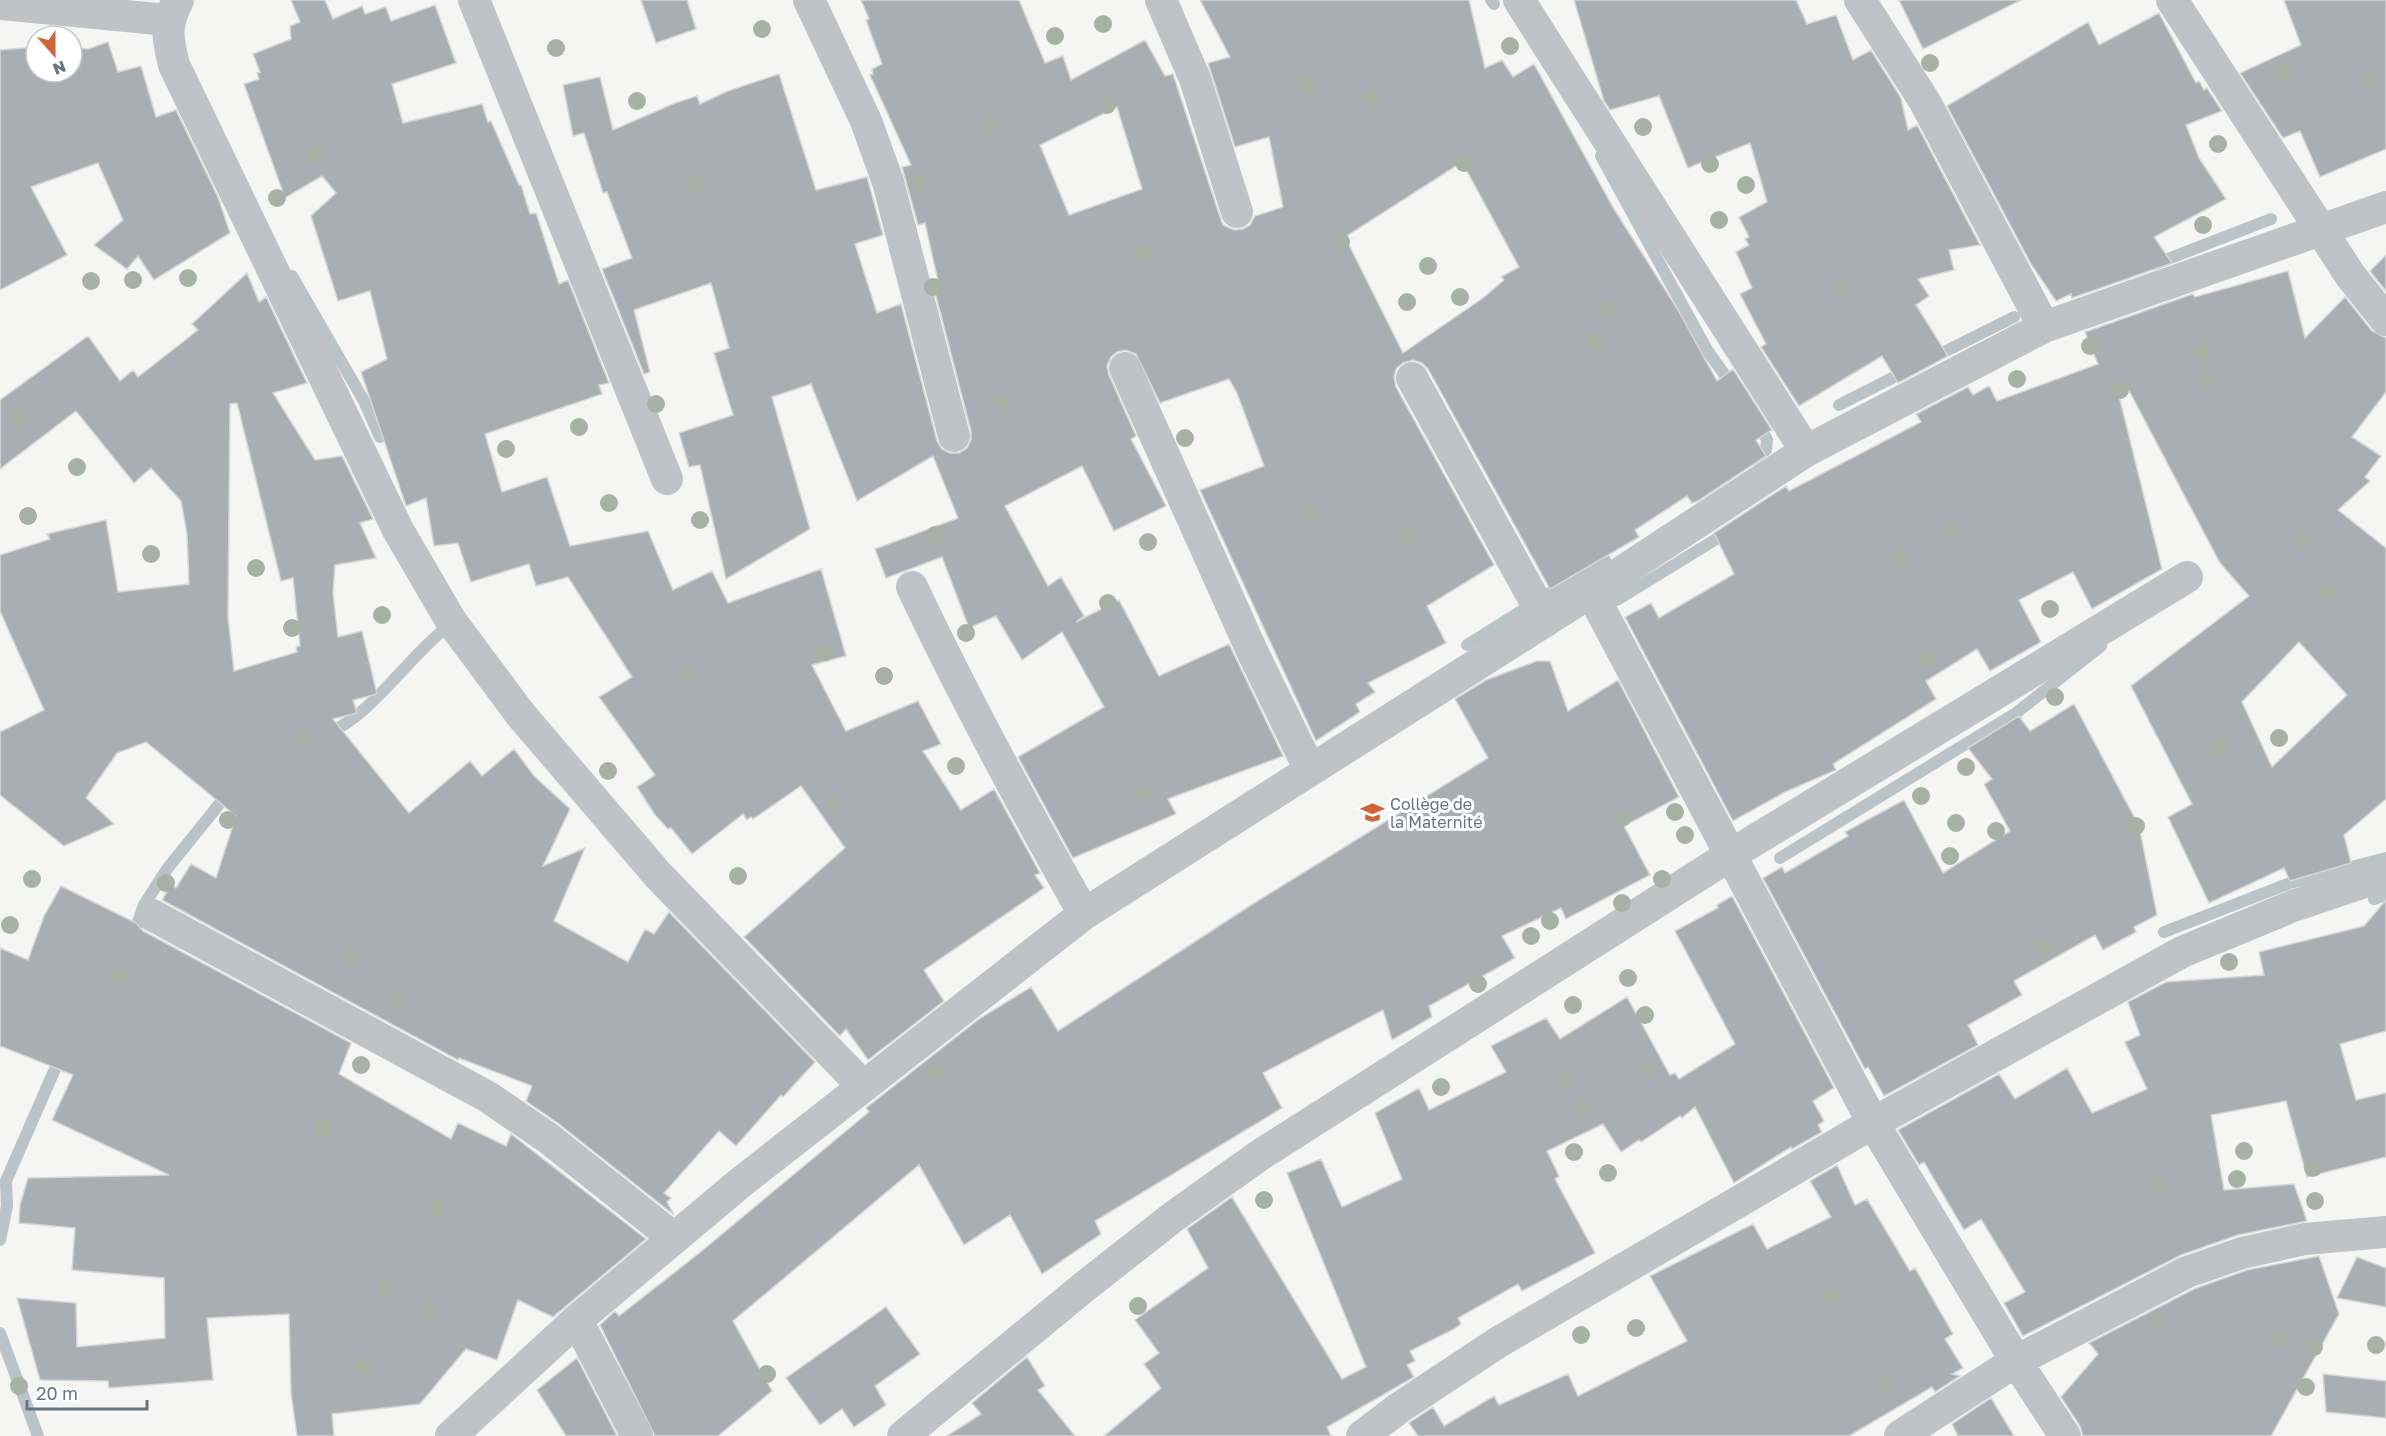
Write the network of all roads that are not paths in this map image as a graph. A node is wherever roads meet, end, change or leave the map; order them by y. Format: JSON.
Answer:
{"nodes":[{"id":1,"x":474,"y":0,"type":"edge"},
{"id":2,"x":809,"y":0,"type":"edge"},
{"id":3,"x":1161,"y":0,"type":"edge"},
{"id":4,"x":1519,"y":0,"type":"edge"},
{"id":5,"x":1860,"y":0,"type":"edge"},
{"id":6,"x":2172,"y":0,"type":"edge"},
{"id":7,"x":9,"y":3,"type":"edge"},
{"id":8,"x":173,"y":10,"type":"edge"},
{"id":9,"x":2386,"y":207,"type":"edge"},
{"id":10,"x":1237,"y":212,"type":"dead end"},
{"id":11,"x":2322,"y":231,"type":"junction"},
{"id":12,"x":2386,"y":320,"type":"edge"},
{"id":13,"x":2044,"y":327,"type":"junction"},
{"id":14,"x":1125,"y":368,"type":"dead end"},
{"id":15,"x":1412,"y":378,"type":"dead end"},
{"id":16,"x":954,"y":436,"type":"dead end"},
{"id":17,"x":1806,"y":451,"type":"junction"},
{"id":18,"x":667,"y":479,"type":"dead end"},
{"id":19,"x":2187,"y":577,"type":"dead end"},
{"id":20,"x":912,"y":587,"type":"dead end"},
{"id":21,"x":1591,"y":592,"type":"junction"},
{"id":22,"x":1546,"y":621,"type":"junction"},
{"id":23,"x":1310,"y":770,"type":"junction"},
{"id":24,"x":1732,"y":854,"type":"junction"},
{"id":25,"x":2386,"y":875,"type":"edge"},
{"id":26,"x":1084,"y":914,"type":"junction"},
{"id":27,"x":152,"y":915,"type":"dead end"},
{"id":28,"x":863,"y":1086,"type":"junction"},
{"id":29,"x":1874,"y":1123,"type":"junction"},
{"id":30,"x":2386,"y":1232,"type":"edge"},
{"id":31,"x":674,"y":1238,"type":"junction"},
{"id":32,"x":577,"y":1320,"type":"junction"},
{"id":33,"x":2016,"y":1361,"type":"junction"},
{"id":34,"x":451,"y":1436,"type":"edge"},
{"id":35,"x":636,"y":1436,"type":"edge"},
{"id":36,"x":903,"y":1436,"type":"edge"},
{"id":37,"x":1362,"y":1436,"type":"edge"},
{"id":38,"x":1900,"y":1436,"type":"edge"},
{"id":39,"x":2066,"y":1436,"type":"edge"}],
"edges":[{"from":1,"to":18,"type":"street"},
{"from":2,"to":16,"type":"street"},
{"from":3,"to":10,"type":"street"},
{"from":4,"to":17,"type":"street"},
{"from":5,"to":13,"type":"street"},
{"from":6,"to":11,"type":"street"},
{"from":7,"to":8,"type":"street"},
{"from":8,"to":28,"type":"street"},
{"from":9,"to":11,"type":"street"},
{"from":11,"to":12,"type":"street"},
{"from":11,"to":13,"type":"street"},
{"from":13,"to":17,"type":"street"},
{"from":14,"to":23,"type":"street"},
{"from":15,"to":22,"type":"street"},
{"from":17,"to":21,"type":"street"},
{"from":19,"to":24,"type":"street"},
{"from":20,"to":26,"type":"street"},
{"from":21,"to":22,"type":"street"},
{"from":21,"to":24,"type":"street"},
{"from":22,"to":23,"type":"street"},
{"from":23,"to":26,"type":"street"},
{"from":24,"to":29,"type":"street"},
{"from":24,"to":36,"type":"street"},
{"from":25,"to":29,"type":"street"},
{"from":26,"to":28,"type":"street"},
{"from":27,"to":31,"type":"street"},
{"from":28,"to":31,"type":"street"},
{"from":29,"to":33,"type":"street"},
{"from":29,"to":37,"type":"street"},
{"from":30,"to":33,"type":"street"},
{"from":31,"to":32,"type":"street"},
{"from":32,"to":34,"type":"street"},
{"from":32,"to":35,"type":"street"},
{"from":33,"to":38,"type":"street"},
{"from":33,"to":39,"type":"street"}]}
